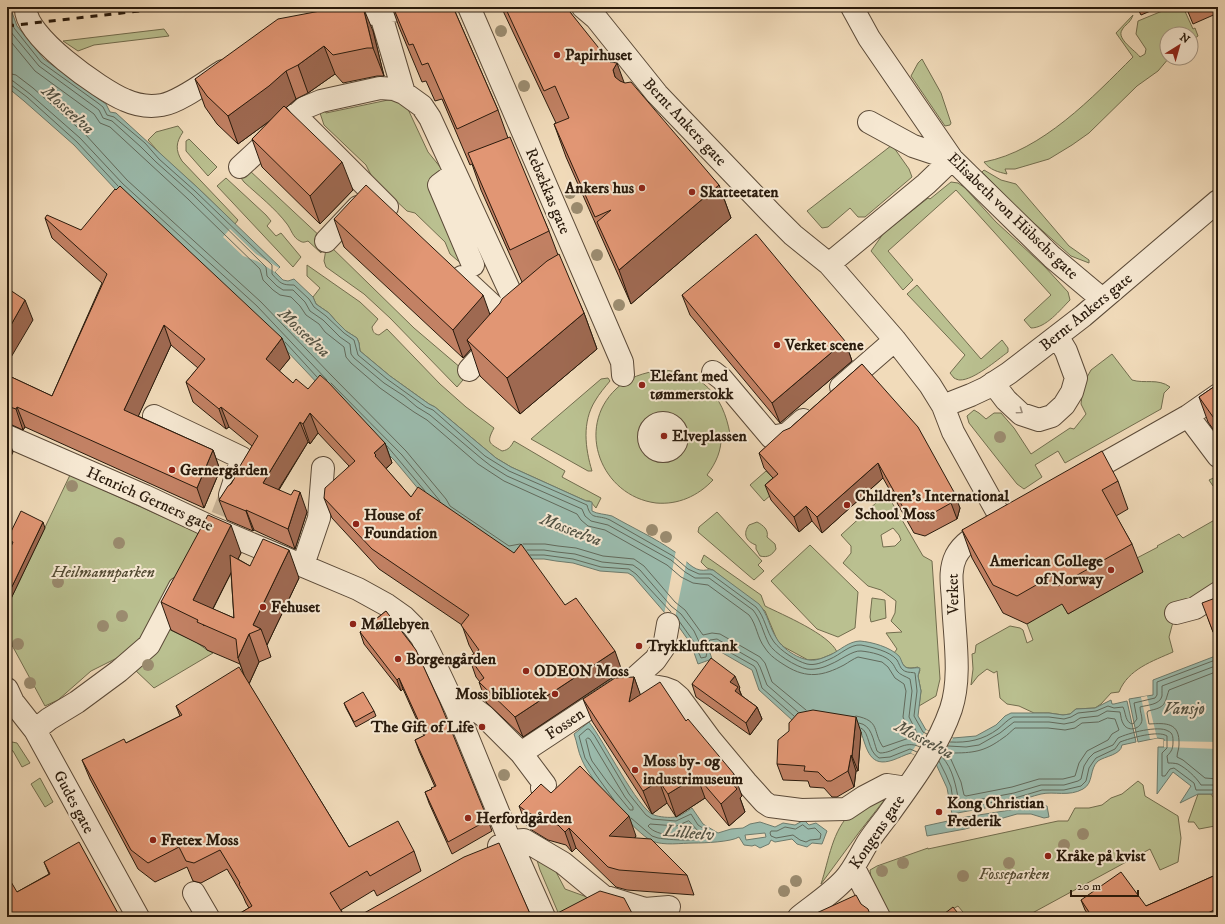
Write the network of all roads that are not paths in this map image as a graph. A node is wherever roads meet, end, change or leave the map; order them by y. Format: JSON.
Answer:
{"nodes":[{"id":1,"x":26,"y":7,"type":"edge"},
{"id":2,"x":430,"y":7,"type":"edge"},
{"id":3,"x":469,"y":7,"type":"edge"},
{"id":4,"x":583,"y":7,"type":"edge"},
{"id":5,"x":852,"y":7,"type":"edge"},
{"id":6,"x":380,"y":12,"type":"junction"},
{"id":7,"x":315,"y":24,"type":"edge"},
{"id":8,"x":240,"y":58,"type":"edge"},
{"id":9,"x":404,"y":93,"type":"junction"},
{"id":10,"x":658,"y":94,"type":"junction"},
{"id":11,"x":638,"y":104,"type":"edge"},
{"id":12,"x":296,"y":115,"type":"junction"},
{"id":13,"x":869,"y":122,"type":"dead end"},
{"id":14,"x":952,"y":160,"type":"junction"},
{"id":15,"x":240,"y":167,"type":"dead end"},
{"id":16,"x":455,"y":173,"type":"junction"},
{"id":17,"x":372,"y":192,"type":"junction"},
{"id":18,"x":1218,"y":201,"type":"edge"},
{"id":19,"x":404,"y":222,"type":"edge"},
{"id":20,"x":326,"y":241,"type":"dead end"},
{"id":21,"x":829,"y":264,"type":"junction"},
{"id":22,"x":450,"y":265,"type":"edge"},
{"id":23,"x":473,"y":265,"type":"dead end"},
{"id":24,"x":582,"y":272,"type":"junction"},
{"id":25,"x":563,"y":281,"type":"edge"},
{"id":26,"x":538,"y":296,"type":"edge"},
{"id":27,"x":1102,"y":299,"type":"junction"},
{"id":28,"x":512,"y":314,"type":"junction"},
{"id":29,"x":1057,"y":336,"type":"junction"},
{"id":30,"x":894,"y":340,"type":"junction"},
{"id":31,"x":469,"y":370,"type":"dead end"},
{"id":32,"x":712,"y":372,"type":"dead end"},
{"id":33,"x":623,"y":376,"type":"dead end"},
{"id":34,"x":993,"y":383,"type":"junction"},
{"id":35,"x":1218,"y":395,"type":"edge"},
{"id":36,"x":943,"y":406,"type":"junction"},
{"id":37,"x":154,"y":416,"type":"dead end"},
{"id":38,"x":1188,"y":416,"type":"junction"},
{"id":39,"x":7,"y":436,"type":"edge"},
{"id":40,"x":1218,"y":456,"type":"edge"},
{"id":41,"x":323,"y":468,"type":"dead end"},
{"id":42,"x":1064,"y":486,"type":"edge"},
{"id":43,"x":230,"y":495,"type":"tunnel mouth"},
{"id":44,"x":1010,"y":518,"type":"joint"},
{"id":45,"x":303,"y":566,"type":"junction"},
{"id":46,"x":190,"y":569,"type":"edge"},
{"id":47,"x":1218,"y":593,"type":"edge"},
{"id":48,"x":1176,"y":613,"type":"dead end"},
{"id":49,"x":668,"y":624,"type":"dead end"},
{"id":50,"x":620,"y":688,"type":"junction"},
{"id":51,"x":9,"y":699,"type":"edge"},
{"id":52,"x":466,"y":705,"type":"dead end"},
{"id":53,"x":35,"y":730,"type":"junction"},
{"id":54,"x":941,"y":734,"type":"joint"},
{"id":55,"x":521,"y":753,"type":"junction"},
{"id":56,"x":542,"y":788,"type":"edge"},
{"id":57,"x":907,"y":788,"type":"junction"},
{"id":58,"x":510,"y":841,"type":"junction"},
{"id":59,"x":479,"y":857,"type":"edge"},
{"id":60,"x":854,"y":868,"type":"junction"},
{"id":61,"x":194,"y":893,"type":"dead end"},
{"id":62,"x":669,"y":908,"type":"dead end"},
{"id":63,"x":138,"y":917,"type":"edge"},
{"id":64,"x":208,"y":917,"type":"edge"},
{"id":65,"x":544,"y":917,"type":"edge"},
{"id":66,"x":799,"y":917,"type":"edge"},
{"id":67,"x":879,"y":917,"type":"edge"}],
"edges":[{"from":1,"to":8,"type":"street"},
{"from":2,"to":6,"type":"street"},
{"from":3,"to":24,"type":"street","name":"Rebækkas gate"},
{"from":4,"to":10,"type":"street","name":"Bernt Ankers gate"},
{"from":5,"to":14,"type":"street","name":"Elisabeth von Hübschs gate"},
{"from":6,"to":7,"type":"street"},
{"from":6,"to":9,"type":"street"},
{"from":9,"to":12,"type":"street"},
{"from":9,"to":16,"type":"street"},
{"from":10,"to":11,"type":"street"},
{"from":10,"to":21,"type":"street","name":"Bernt Ankers gate"},
{"from":12,"to":15,"type":"street"},
{"from":12,"to":17,"type":"street"},
{"from":13,"to":14,"type":"street"},
{"from":14,"to":21,"type":"street"},
{"from":14,"to":27,"type":"street","name":"Elisabeth von Hübschs gate"},
{"from":16,"to":23,"type":"street"},
{"from":16,"to":28,"type":"street"},
{"from":17,"to":19,"type":"street"},
{"from":17,"to":20,"type":"street"},
{"from":18,"to":27,"type":"street","name":"Bernt Ankers gate"},
{"from":21,"to":30,"type":"street","name":"Bernt Ankers gate"},
{"from":22,"to":28,"type":"street"},
{"from":24,"to":25,"type":"street"},
{"from":24,"to":33,"type":"street","name":"Rebækkas gate"},
{"from":26,"to":28,"type":"street"},
{"from":27,"to":29,"type":"street","name":"Bernt Ankers gate"},
{"from":28,"to":31,"type":"street"},
{"from":29,"to":34,"type":"street","name":"Bernt Ankers gate"},
{"from":34,"to":29,"type":"street","one_way":true},
{"from":30,"to":32,"type":"street"},
{"from":30,"to":36,"type":"street","name":"Bernt Ankers gate"},
{"from":34,"to":36,"type":"street","name":"Bernt Ankers gate"},
{"from":35,"to":38,"type":"street"},
{"from":36,"to":44,"type":"street","name":"Bernt Ankers gate"},
{"from":37,"to":43,"type":"street"},
{"from":38,"to":40,"type":"street"},
{"from":38,"to":42,"type":"street"},
{"from":39,"to":45,"type":"street","name":"Henrich Gerners gate"},
{"from":41,"to":45,"type":"street"},
{"from":44,"to":54,"type":"street","name":"Verket"},
{"from":45,"to":58,"type":"street","name":"Henrich Gerners gate"},
{"from":46,"to":53,"type":"street"},
{"from":47,"to":48,"type":"street"},
{"from":49,"to":50,"type":"street","name":"Fossen"},
{"from":50,"to":55,"type":"street","name":"Fossen"},
{"from":50,"to":57,"type":"street"},
{"from":51,"to":53,"type":"street","name":"Gudes gate"},
{"from":52,"to":55,"type":"street"},
{"from":53,"to":63,"type":"street","name":"Gudes gate"},
{"from":54,"to":57,"type":"street","name":"Kongens gate"},
{"from":55,"to":56,"type":"street"},
{"from":57,"to":60,"type":"street","name":"Kongens gate"},
{"from":58,"to":59,"type":"street"},
{"from":58,"to":62,"type":"street"},
{"from":58,"to":65,"type":"street","name":"Henrich Gerners gate"},
{"from":60,"to":66,"type":"street","name":"Kongens gate"},
{"from":60,"to":67,"type":"street"},
{"from":61,"to":64,"type":"street"}]}
